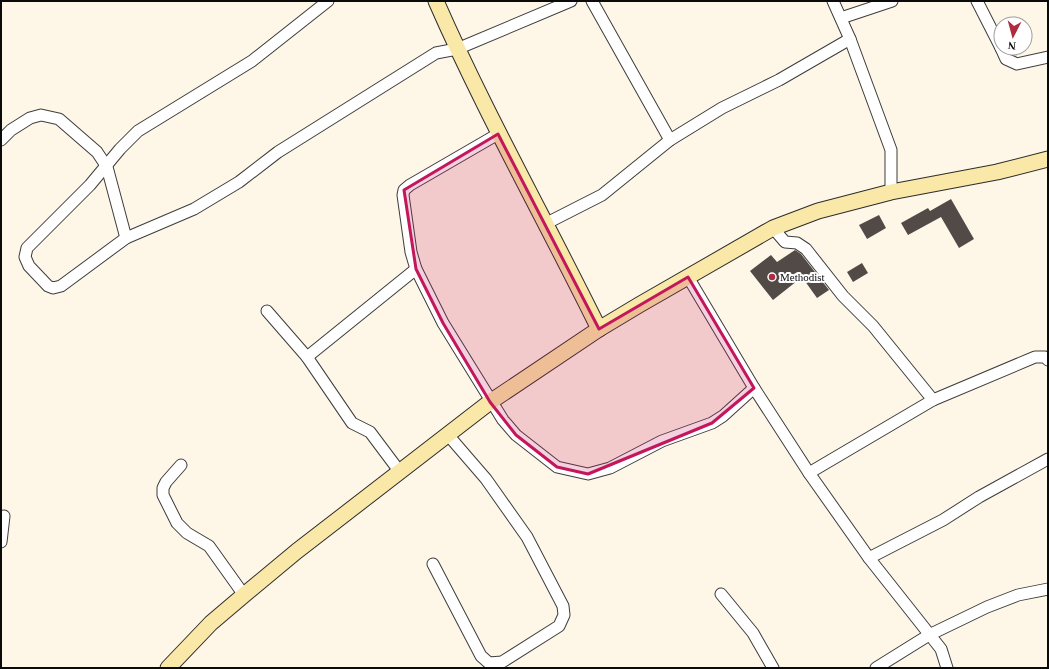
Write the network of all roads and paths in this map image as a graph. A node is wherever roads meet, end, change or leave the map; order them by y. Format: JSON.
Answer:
{"nodes":[{"id":1,"x":328,"y":1,"type":"edge"},
{"id":2,"x":436,"y":1,"type":"edge"},
{"id":3,"x":571,"y":1,"type":"edge"},
{"id":4,"x":592,"y":1,"type":"edge"},
{"id":5,"x":833,"y":1,"type":"edge"},
{"id":6,"x":892,"y":1,"type":"edge"},
{"id":7,"x":977,"y":1,"type":"edge"},
{"id":8,"x":840,"y":18,"type":"junction"},
{"id":9,"x":993,"y":32,"type":"edge"},
{"id":10,"x":850,"y":39,"type":"junction"},
{"id":11,"x":457,"y":49,"type":"junction"},
{"id":12,"x":1005,"y":56,"type":"edge"},
{"id":13,"x":1048,"y":57,"type":"edge"},
{"id":14,"x":498,"y":134,"type":"junction"},
{"id":15,"x":1,"y":140,"type":"edge"},
{"id":16,"x":670,"y":140,"type":"junction"},
{"id":17,"x":1048,"y":159,"type":"edge"},
{"id":18,"x":107,"y":167,"type":"junction"},
{"id":19,"x":891,"y":192,"type":"junction"},
{"id":20,"x":546,"y":223,"type":"junction"},
{"id":21,"x":773,"y":228,"type":"junction"},
{"id":22,"x":126,"y":238,"type":"junction"},
{"id":23,"x":416,"y":269,"type":"junction"},
{"id":24,"x":688,"y":277,"type":"junction"},
{"id":25,"x":267,"y":311,"type":"dead end"},
{"id":26,"x":599,"y":329,"type":"junction"},
{"id":27,"x":307,"y":357,"type":"junction"},
{"id":28,"x":1048,"y":360,"type":"edge"},
{"id":29,"x":754,"y":388,"type":"junction"},
{"id":30,"x":933,"y":400,"type":"junction"},
{"id":31,"x":490,"y":402,"type":"junction"},
{"id":32,"x":448,"y":435,"type":"junction"},
{"id":33,"x":1048,"y":458,"type":"edge"},
{"id":34,"x":181,"y":465,"type":"dead end"},
{"id":35,"x":400,"y":472,"type":"junction"},
{"id":36,"x":809,"y":474,"type":"junction"},
{"id":37,"x":4,"y":516,"type":"dead end"},
{"id":38,"x":1,"y":542,"type":"edge"},
{"id":39,"x":869,"y":558,"type":"junction"},
{"id":40,"x":433,"y":564,"type":"dead end"},
{"id":41,"x":1048,"y":589,"type":"edge"},
{"id":42,"x":721,"y":594,"type":"dead end"},
{"id":43,"x":244,"y":595,"type":"junction"},
{"id":44,"x":929,"y":635,"type":"junction"},
{"id":45,"x":168,"y":668,"type":"edge"},
{"id":46,"x":774,"y":668,"type":"edge"},
{"id":47,"x":876,"y":668,"type":"edge"},
{"id":48,"x":947,"y":668,"type":"edge"}],
"edges":[{"from":1,"to":18,"type":"street"},
{"from":2,"to":11,"type":"street"},
{"from":3,"to":11,"type":"street"},
{"from":4,"to":16,"type":"street"},
{"from":5,"to":8,"type":"street"},
{"from":6,"to":8,"type":"street"},
{"from":7,"to":9,"type":"street"},
{"from":8,"to":10,"type":"street"},
{"from":10,"to":16,"type":"street"},
{"from":10,"to":19,"type":"street"},
{"from":11,"to":14,"type":"street"},
{"from":11,"to":22,"type":"street"},
{"from":12,"to":13,"type":"street"},
{"from":14,"to":20,"type":"street"},
{"from":14,"to":23,"type":"street"},
{"from":15,"to":18,"type":"street"},
{"from":16,"to":20,"type":"street"},
{"from":17,"to":19,"type":"street"},
{"from":18,"to":22,"type":"street"},
{"from":18,"to":22,"type":"street"},
{"from":19,"to":21,"type":"street"},
{"from":20,"to":26,"type":"street"},
{"from":21,"to":24,"type":"street"},
{"from":21,"to":30,"type":"street"},
{"from":23,"to":27,"type":"street"},
{"from":23,"to":31,"type":"street"},
{"from":24,"to":26,"type":"street"},
{"from":24,"to":29,"type":"street"},
{"from":25,"to":27,"type":"street"},
{"from":26,"to":31,"type":"street"},
{"from":27,"to":35,"type":"street"},
{"from":28,"to":30,"type":"street"},
{"from":29,"to":31,"type":"street"},
{"from":29,"to":36,"type":"street"},
{"from":30,"to":36,"type":"street"},
{"from":31,"to":32,"type":"street"},
{"from":32,"to":35,"type":"street"},
{"from":32,"to":40,"type":"street"},
{"from":33,"to":39,"type":"street"},
{"from":34,"to":43,"type":"street"},
{"from":35,"to":43,"type":"street"},
{"from":36,"to":39,"type":"street"},
{"from":37,"to":38,"type":"street"},
{"from":39,"to":44,"type":"street"},
{"from":41,"to":44,"type":"street"},
{"from":42,"to":46,"type":"street"},
{"from":43,"to":45,"type":"street"},
{"from":44,"to":47,"type":"street"},
{"from":44,"to":48,"type":"street"}]}
